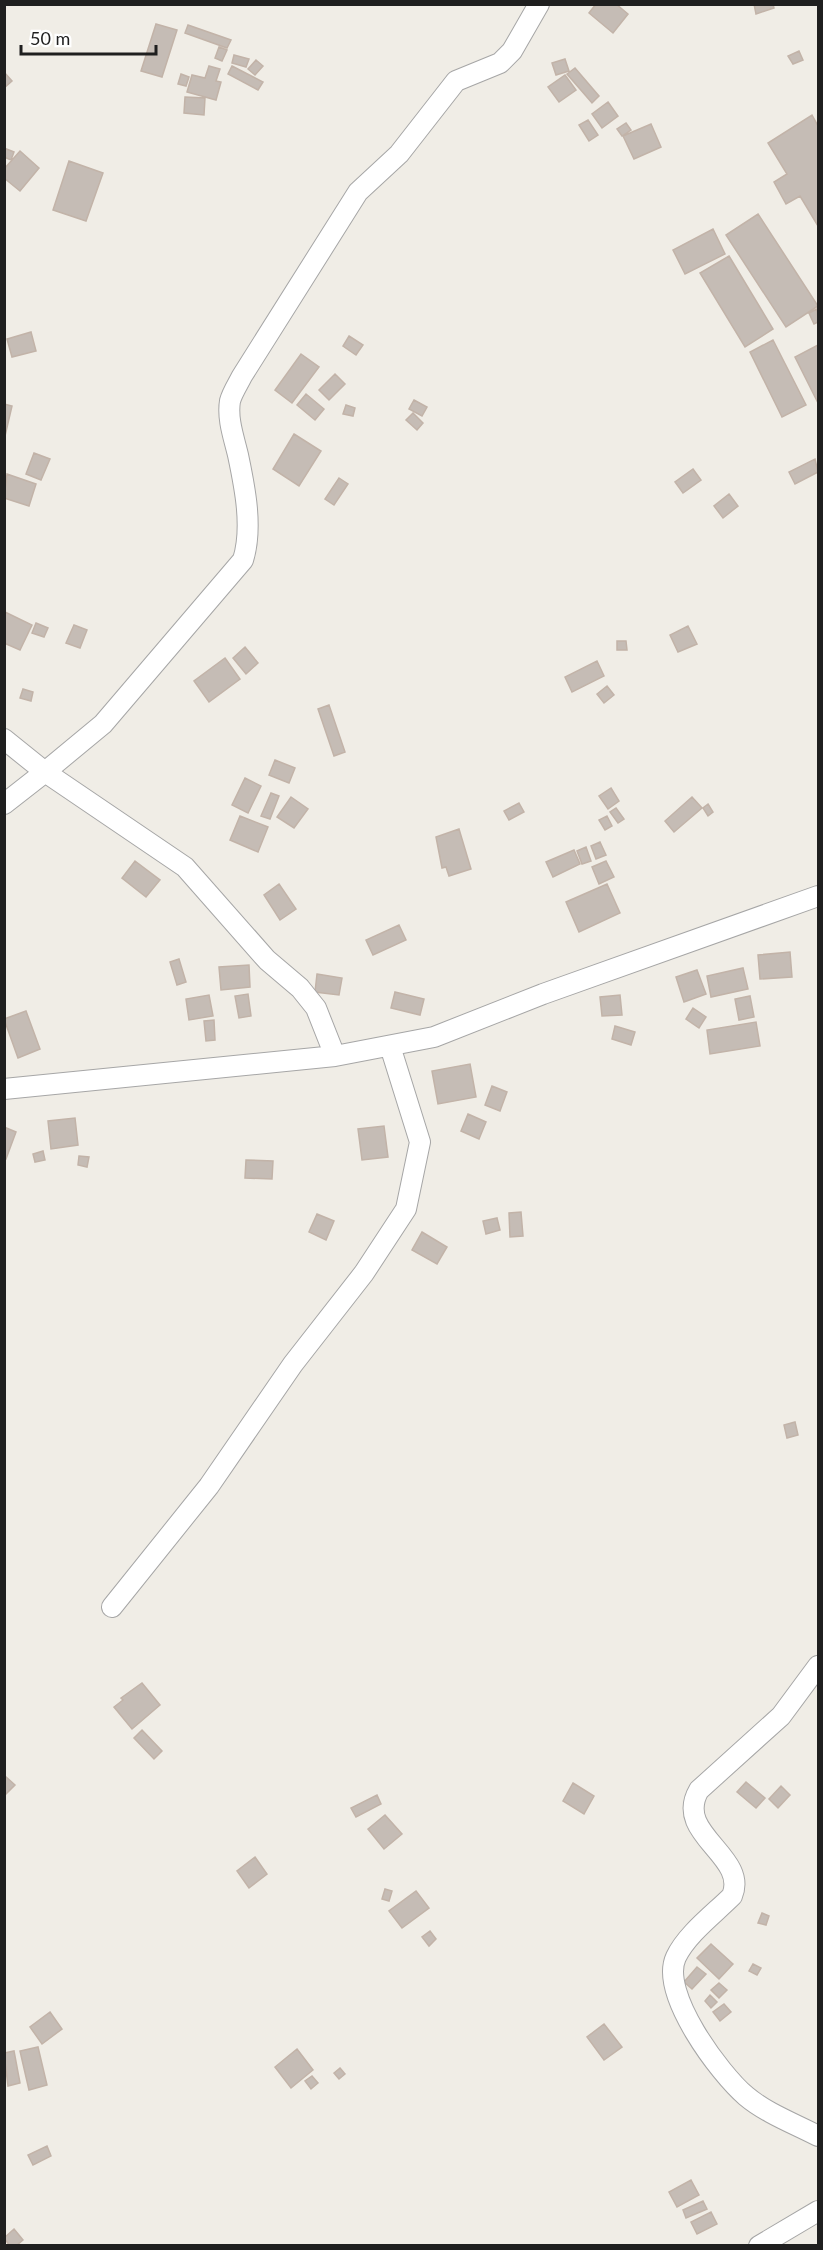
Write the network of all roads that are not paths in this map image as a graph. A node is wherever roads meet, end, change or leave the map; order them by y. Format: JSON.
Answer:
{"nodes":[{"id":1,"x":539,"y":4,"type":"edge"},
{"id":2,"x":4,"y":739,"type":"edge"},
{"id":3,"x":45,"y":772,"type":"junction"},
{"id":4,"x":4,"y":804,"type":"edge"},
{"id":5,"x":819,"y":896,"type":"edge"},
{"id":6,"x":390,"y":1046,"type":"junction"},
{"id":7,"x":336,"y":1056,"type":"junction"},
{"id":8,"x":4,"y":1089,"type":"edge"},
{"id":9,"x":112,"y":1608,"type":"dead end"},
{"id":10,"x":819,"y":1666,"type":"edge"},
{"id":11,"x":819,"y":2136,"type":"edge"},
{"id":12,"x":819,"y":2211,"type":"edge"},
{"id":13,"x":759,"y":2246,"type":"edge"}],
"edges":[{"from":1,"to":3,"type":"street"},
{"from":2,"to":3,"type":"street"},
{"from":3,"to":4,"type":"street"},
{"from":3,"to":7,"type":"street"},
{"from":5,"to":6,"type":"street"},
{"from":6,"to":7,"type":"street"},
{"from":6,"to":9,"type":"street"},
{"from":7,"to":8,"type":"street"},
{"from":10,"to":11,"type":"street"},
{"from":12,"to":13,"type":"street"}]}
